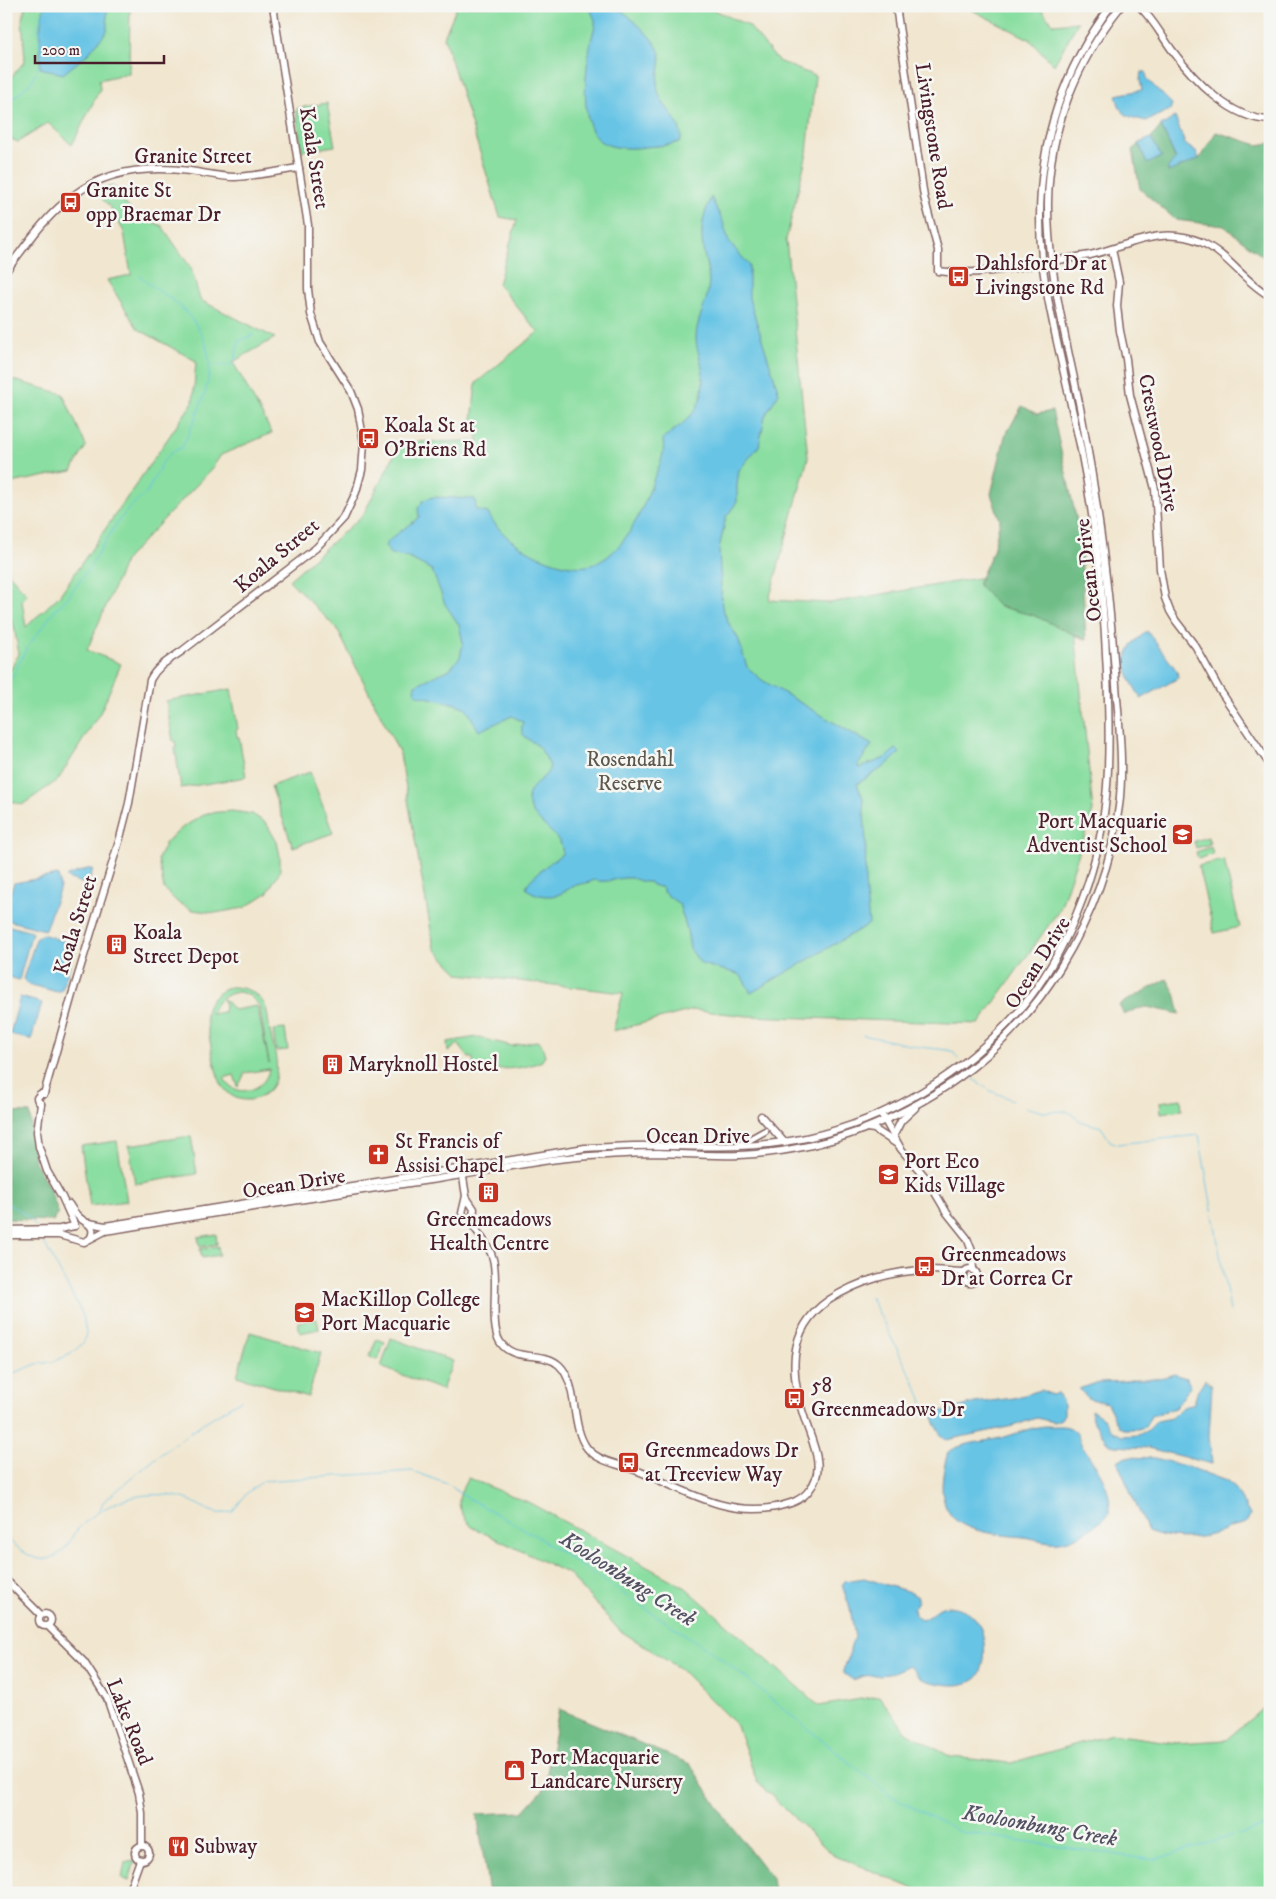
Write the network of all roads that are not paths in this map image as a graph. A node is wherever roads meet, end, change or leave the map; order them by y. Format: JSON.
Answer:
{"nodes":[{"id":1,"x":273,"y":6,"type":"edge"},
{"id":2,"x":896,"y":6,"type":"edge"},
{"id":3,"x":1107,"y":6,"type":"edge"},
{"id":4,"x":1112,"y":6,"type":"edge"},
{"id":5,"x":1121,"y":6,"type":"edge"},
{"id":6,"x":1139,"y":6,"type":"edge"},
{"id":7,"x":1103,"y":17,"type":"junction"},
{"id":8,"x":1270,"y":120,"type":"edge"},
{"id":9,"x":299,"y":168,"type":"junction"},
{"id":10,"x":1112,"y":249,"type":"junction"},
{"id":11,"x":1053,"y":261,"type":"junction"},
{"id":12,"x":1042,"y":263,"type":"junction"},
{"id":13,"x":6,"y":271,"type":"edge"},
{"id":14,"x":1270,"y":296,"type":"edge"},
{"id":15,"x":1270,"y":764,"type":"edge"},
{"id":16,"x":1106,"y":812,"type":"junction"},
{"id":17,"x":1117,"y":816,"type":"junction"},
{"id":18,"x":918,"y":1103,"type":"junction"},
{"id":19,"x":883,"y":1113,"type":"junction"},
{"id":20,"x":761,"y":1116,"type":"dead end"},
{"id":21,"x":886,"y":1120,"type":"junction"},
{"id":22,"x":867,"y":1128,"type":"junction"},
{"id":23,"x":765,"y":1131,"type":"dead end"},
{"id":24,"x":895,"y":1132,"type":"junction"},
{"id":25,"x":785,"y":1143,"type":"junction"},
{"id":26,"x":898,"y":1144,"type":"junction"},
{"id":27,"x":769,"y":1145,"type":"junction"},
{"id":28,"x":735,"y":1147,"type":"junction"},
{"id":29,"x":771,"y":1152,"type":"junction"},
{"id":30,"x":904,"y":1152,"type":"junction"},
{"id":31,"x":461,"y":1167,"type":"junction"},
{"id":32,"x":462,"y":1175,"type":"junction"},
{"id":33,"x":62,"y":1197,"type":"junction"},
{"id":34,"x":468,"y":1206,"type":"junction"},
{"id":35,"x":471,"y":1217,"type":"junction"},
{"id":36,"x":87,"y":1223,"type":"junction"},
{"id":37,"x":74,"y":1226,"type":"junction"},
{"id":38,"x":6,"y":1230,"type":"edge"},
{"id":39,"x":25,"y":1232,"type":"junction"},
{"id":40,"x":46,"y":1232,"type":"junction"},
{"id":41,"x":6,"y":1235,"type":"edge"},
{"id":42,"x":91,"y":1237,"type":"junction"},
{"id":43,"x":77,"y":1240,"type":"junction"},
{"id":44,"x":6,"y":1580,"type":"edge"},
{"id":45,"x":128,"y":1893,"type":"edge"}],
"edges":[{"from":1,"to":9,"type":"main road","name":"Koala Street"},
{"from":2,"to":12,"type":"main road","name":"Livingstone Road"},
{"from":3,"to":7,"type":"main road"},
{"from":4,"to":7,"type":"main road","name":"Ocean Drive"},
{"from":5,"to":11,"type":"main road","name":"Ocean Drive"},
{"from":6,"to":8,"type":"main road"},
{"from":7,"to":12,"type":"main road","name":"Ocean Drive"},
{"from":9,"to":13,"type":"main road","name":"Granite Street"},
{"from":9,"to":33,"type":"main road","name":"Koala Street"},
{"from":10,"to":11,"type":"main road"},
{"from":10,"to":14,"type":"main road"},
{"from":10,"to":15,"type":"main road","name":"Crestwood Drive"},
{"from":11,"to":12,"type":"main road"},
{"from":11,"to":17,"type":"main road","name":"Ocean Drive"},
{"from":12,"to":16,"type":"main road","name":"Ocean Drive"},
{"from":16,"to":17,"type":"main road"},
{"from":16,"to":19,"type":"main road","name":"Ocean Drive"},
{"from":17,"to":18,"type":"main road","name":"Ocean Drive"},
{"from":18,"to":21,"type":"main road","name":"Ocean Drive"},
{"from":18,"to":24,"type":"main road"},
{"from":19,"to":21,"type":"main road"},
{"from":19,"to":25,"type":"main road","name":"Ocean Drive"},
{"from":20,"to":25,"type":"main road"},
{"from":21,"to":22,"type":"main road","name":"Ocean Drive"},
{"from":21,"to":24,"type":"main road"},
{"from":21,"to":26,"type":"main road"},
{"from":22,"to":26,"type":"main road"},
{"from":22,"to":29,"type":"main road","name":"Ocean Drive"},
{"from":23,"to":28,"type":"main road"},
{"from":24,"to":30,"type":"main road"},
{"from":25,"to":27,"type":"main road","name":"Ocean Drive"},
{"from":26,"to":30,"type":"main road"},
{"from":27,"to":28,"type":"main road","name":"Ocean Drive"},
{"from":27,"to":29,"type":"main road"},
{"from":28,"to":31,"type":"main road","name":"Ocean Drive"},
{"from":29,"to":32,"type":"main road","name":"Ocean Drive"},
{"from":30,"to":35,"type":"main road"},
{"from":31,"to":32,"type":"main road"},
{"from":31,"to":36,"type":"main road","name":"Ocean Drive"},
{"from":32,"to":34,"type":"main road"},
{"from":32,"to":42,"type":"main road","name":"Ocean Drive"},
{"from":33,"to":36,"type":"main road"},
{"from":33,"to":37,"type":"main road"},
{"from":34,"to":35,"type":"main road"},
{"from":34,"to":35,"type":"main road"},
{"from":36,"to":37,"type":"main road"},
{"from":36,"to":42,"type":"main road"},
{"from":37,"to":40,"type":"main road"},
{"from":37,"to":43,"type":"main road"},
{"from":38,"to":39,"type":"main road"},
{"from":39,"to":40,"type":"main road"},
{"from":39,"to":41,"type":"main road"},
{"from":40,"to":43,"type":"main road"},
{"from":42,"to":43,"type":"main road"},
{"from":44,"to":45,"type":"main road","name":"Lake Road"}]}
